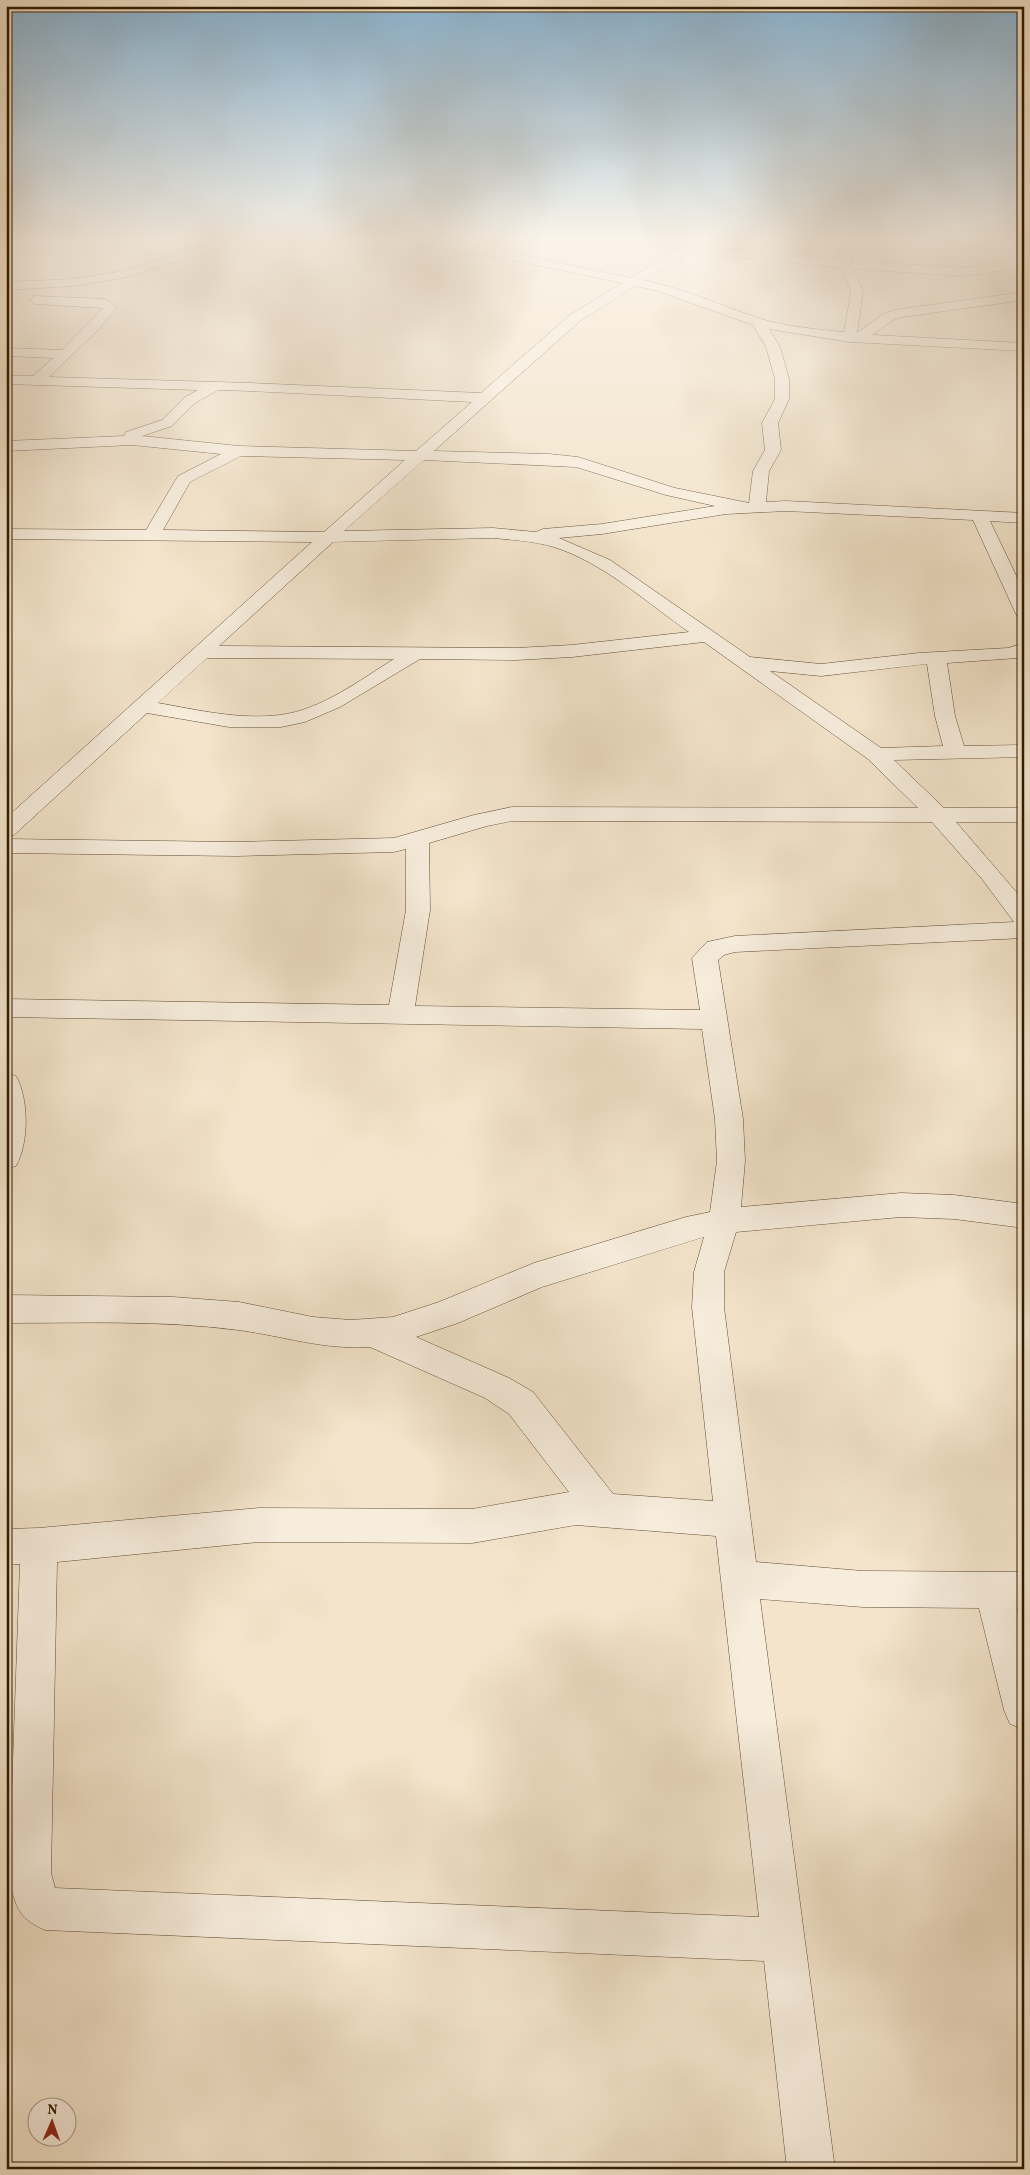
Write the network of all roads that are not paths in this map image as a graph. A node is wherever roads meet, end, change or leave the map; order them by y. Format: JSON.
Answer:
{"nodes":[{"id":1,"x":76,"y":342,"type":"edge"},
{"id":2,"x":547,"y":342,"type":"edge"},
{"id":3,"x":770,"y":342,"type":"edge"},
{"id":4,"x":927,"y":342,"type":"edge"},
{"id":5,"x":1017,"y":348,"type":"edge"},
{"id":6,"x":6,"y":352,"type":"edge"},
{"id":7,"x":63,"y":354,"type":"junction"},
{"id":8,"x":6,"y":380,"type":"edge"},
{"id":9,"x":37,"y":381,"type":"junction"},
{"id":10,"x":215,"y":386,"type":"junction"},
{"id":11,"x":485,"y":398,"type":"junction"},
{"id":12,"x":110,"y":440,"type":"junction"},
{"id":13,"x":6,"y":446,"type":"edge"},
{"id":14,"x":239,"y":451,"type":"junction"},
{"id":15,"x":419,"y":456,"type":"junction"},
{"id":16,"x":752,"y":507,"type":"junction"},
{"id":17,"x":979,"y":516,"type":"junction"},
{"id":18,"x":1024,"y":518,"type":"edge"},
{"id":19,"x":6,"y":534,"type":"edge"},
{"id":20,"x":524,"y":535,"type":"junction"},
{"id":21,"x":151,"y":536,"type":"junction"},
{"id":22,"x":328,"y":537,"type":"junction"},
{"id":23,"x":1015,"y":575,"type":"edge"},
{"id":24,"x":1024,"y":612,"type":"edge"},
{"id":25,"x":710,"y":636,"type":"junction"},
{"id":26,"x":1024,"y":649,"type":"edge"},
{"id":27,"x":201,"y":652,"type":"junction"},
{"id":28,"x":416,"y":653,"type":"junction"},
{"id":29,"x":936,"y":658,"type":"junction"},
{"id":30,"x":747,"y":662,"type":"junction"},
{"id":31,"x":142,"y":706,"type":"junction"},
{"id":32,"x":1024,"y":751,"type":"edge"},
{"id":33,"x":956,"y":752,"type":"junction"},
{"id":34,"x":876,"y":754,"type":"junction"},
{"id":35,"x":937,"y":814,"type":"junction"},
{"id":36,"x":1024,"y":815,"type":"edge"},
{"id":37,"x":6,"y":830,"type":"edge"},
{"id":38,"x":418,"y":840,"type":"junction"},
{"id":39,"x":6,"y":846,"type":"edge"},
{"id":40,"x":1024,"y":918,"type":"edge"},
{"id":41,"x":1024,"y":930,"type":"edge"},
{"id":42,"x":6,"y":1008,"type":"edge"},
{"id":43,"x":400,"y":1014,"type":"junction"},
{"id":44,"x":714,"y":1020,"type":"junction"},
{"id":45,"x":6,"y":1083,"type":"edge"},
{"id":46,"x":6,"y":1158,"type":"edge"},
{"id":47,"x":1024,"y":1216,"type":"edge"},
{"id":48,"x":724,"y":1221,"type":"junction"},
{"id":49,"x":6,"y":1309,"type":"edge"},
{"id":50,"x":371,"y":1332,"type":"junction"},
{"id":51,"x":602,"y":1508,"type":"junction"},
{"id":52,"x":732,"y":1520,"type":"junction"},
{"id":53,"x":23,"y":1546,"type":"edge"},
{"id":54,"x":739,"y":1579,"type":"junction"},
{"id":55,"x":1008,"y":1590,"type":"edge"},
{"id":56,"x":1024,"y":1710,"type":"edge"},
{"id":57,"x":783,"y":1940,"type":"junction"},
{"id":58,"x":811,"y":2169,"type":"edge"}],
"edges":[{"from":1,"to":7,"type":"street"},
{"from":2,"to":11,"type":"street"},
{"from":3,"to":16,"type":"street"},
{"from":4,"to":5,"type":"street"},
{"from":6,"to":7,"type":"street"},
{"from":7,"to":9,"type":"street"},
{"from":8,"to":9,"type":"street"},
{"from":9,"to":10,"type":"street"},
{"from":10,"to":11,"type":"street"},
{"from":10,"to":12,"type":"street"},
{"from":11,"to":15,"type":"street"},
{"from":12,"to":13,"type":"street"},
{"from":12,"to":14,"type":"street"},
{"from":14,"to":15,"type":"street"},
{"from":14,"to":21,"type":"street"},
{"from":15,"to":16,"type":"street"},
{"from":15,"to":22,"type":"street"},
{"from":16,"to":17,"type":"street"},
{"from":16,"to":20,"type":"street"},
{"from":17,"to":18,"type":"street"},
{"from":17,"to":23,"type":"street"},
{"from":19,"to":21,"type":"street"},
{"from":20,"to":22,"type":"street"},
{"from":20,"to":25,"type":"street"},
{"from":21,"to":22,"type":"street"},
{"from":22,"to":27,"type":"street"},
{"from":23,"to":24,"type":"street"},
{"from":25,"to":28,"type":"street"},
{"from":25,"to":30,"type":"street"},
{"from":26,"to":29,"type":"street"},
{"from":27,"to":28,"type":"street"},
{"from":27,"to":31,"type":"street"},
{"from":28,"to":31,"type":"street"},
{"from":29,"to":30,"type":"street"},
{"from":29,"to":33,"type":"street"},
{"from":30,"to":34,"type":"street"},
{"from":31,"to":37,"type":"street"},
{"from":32,"to":33,"type":"street"},
{"from":33,"to":34,"type":"street"},
{"from":34,"to":35,"type":"street"},
{"from":35,"to":36,"type":"street"},
{"from":35,"to":38,"type":"street"},
{"from":35,"to":40,"type":"street"},
{"from":38,"to":39,"type":"street"},
{"from":38,"to":43,"type":"street"},
{"from":41,"to":44,"type":"street"},
{"from":42,"to":43,"type":"street"},
{"from":43,"to":44,"type":"street"},
{"from":44,"to":48,"type":"street"},
{"from":45,"to":46,"type":"street"},
{"from":47,"to":48,"type":"street"},
{"from":48,"to":50,"type":"street"},
{"from":48,"to":52,"type":"street"},
{"from":49,"to":50,"type":"street"},
{"from":50,"to":51,"type":"street"},
{"from":51,"to":52,"type":"street"},
{"from":51,"to":53,"type":"street"},
{"from":52,"to":54,"type":"street"},
{"from":53,"to":57,"type":"street"},
{"from":54,"to":55,"type":"street"},
{"from":54,"to":57,"type":"street"},
{"from":55,"to":56,"type":"street"},
{"from":57,"to":58,"type":"street"}]}
